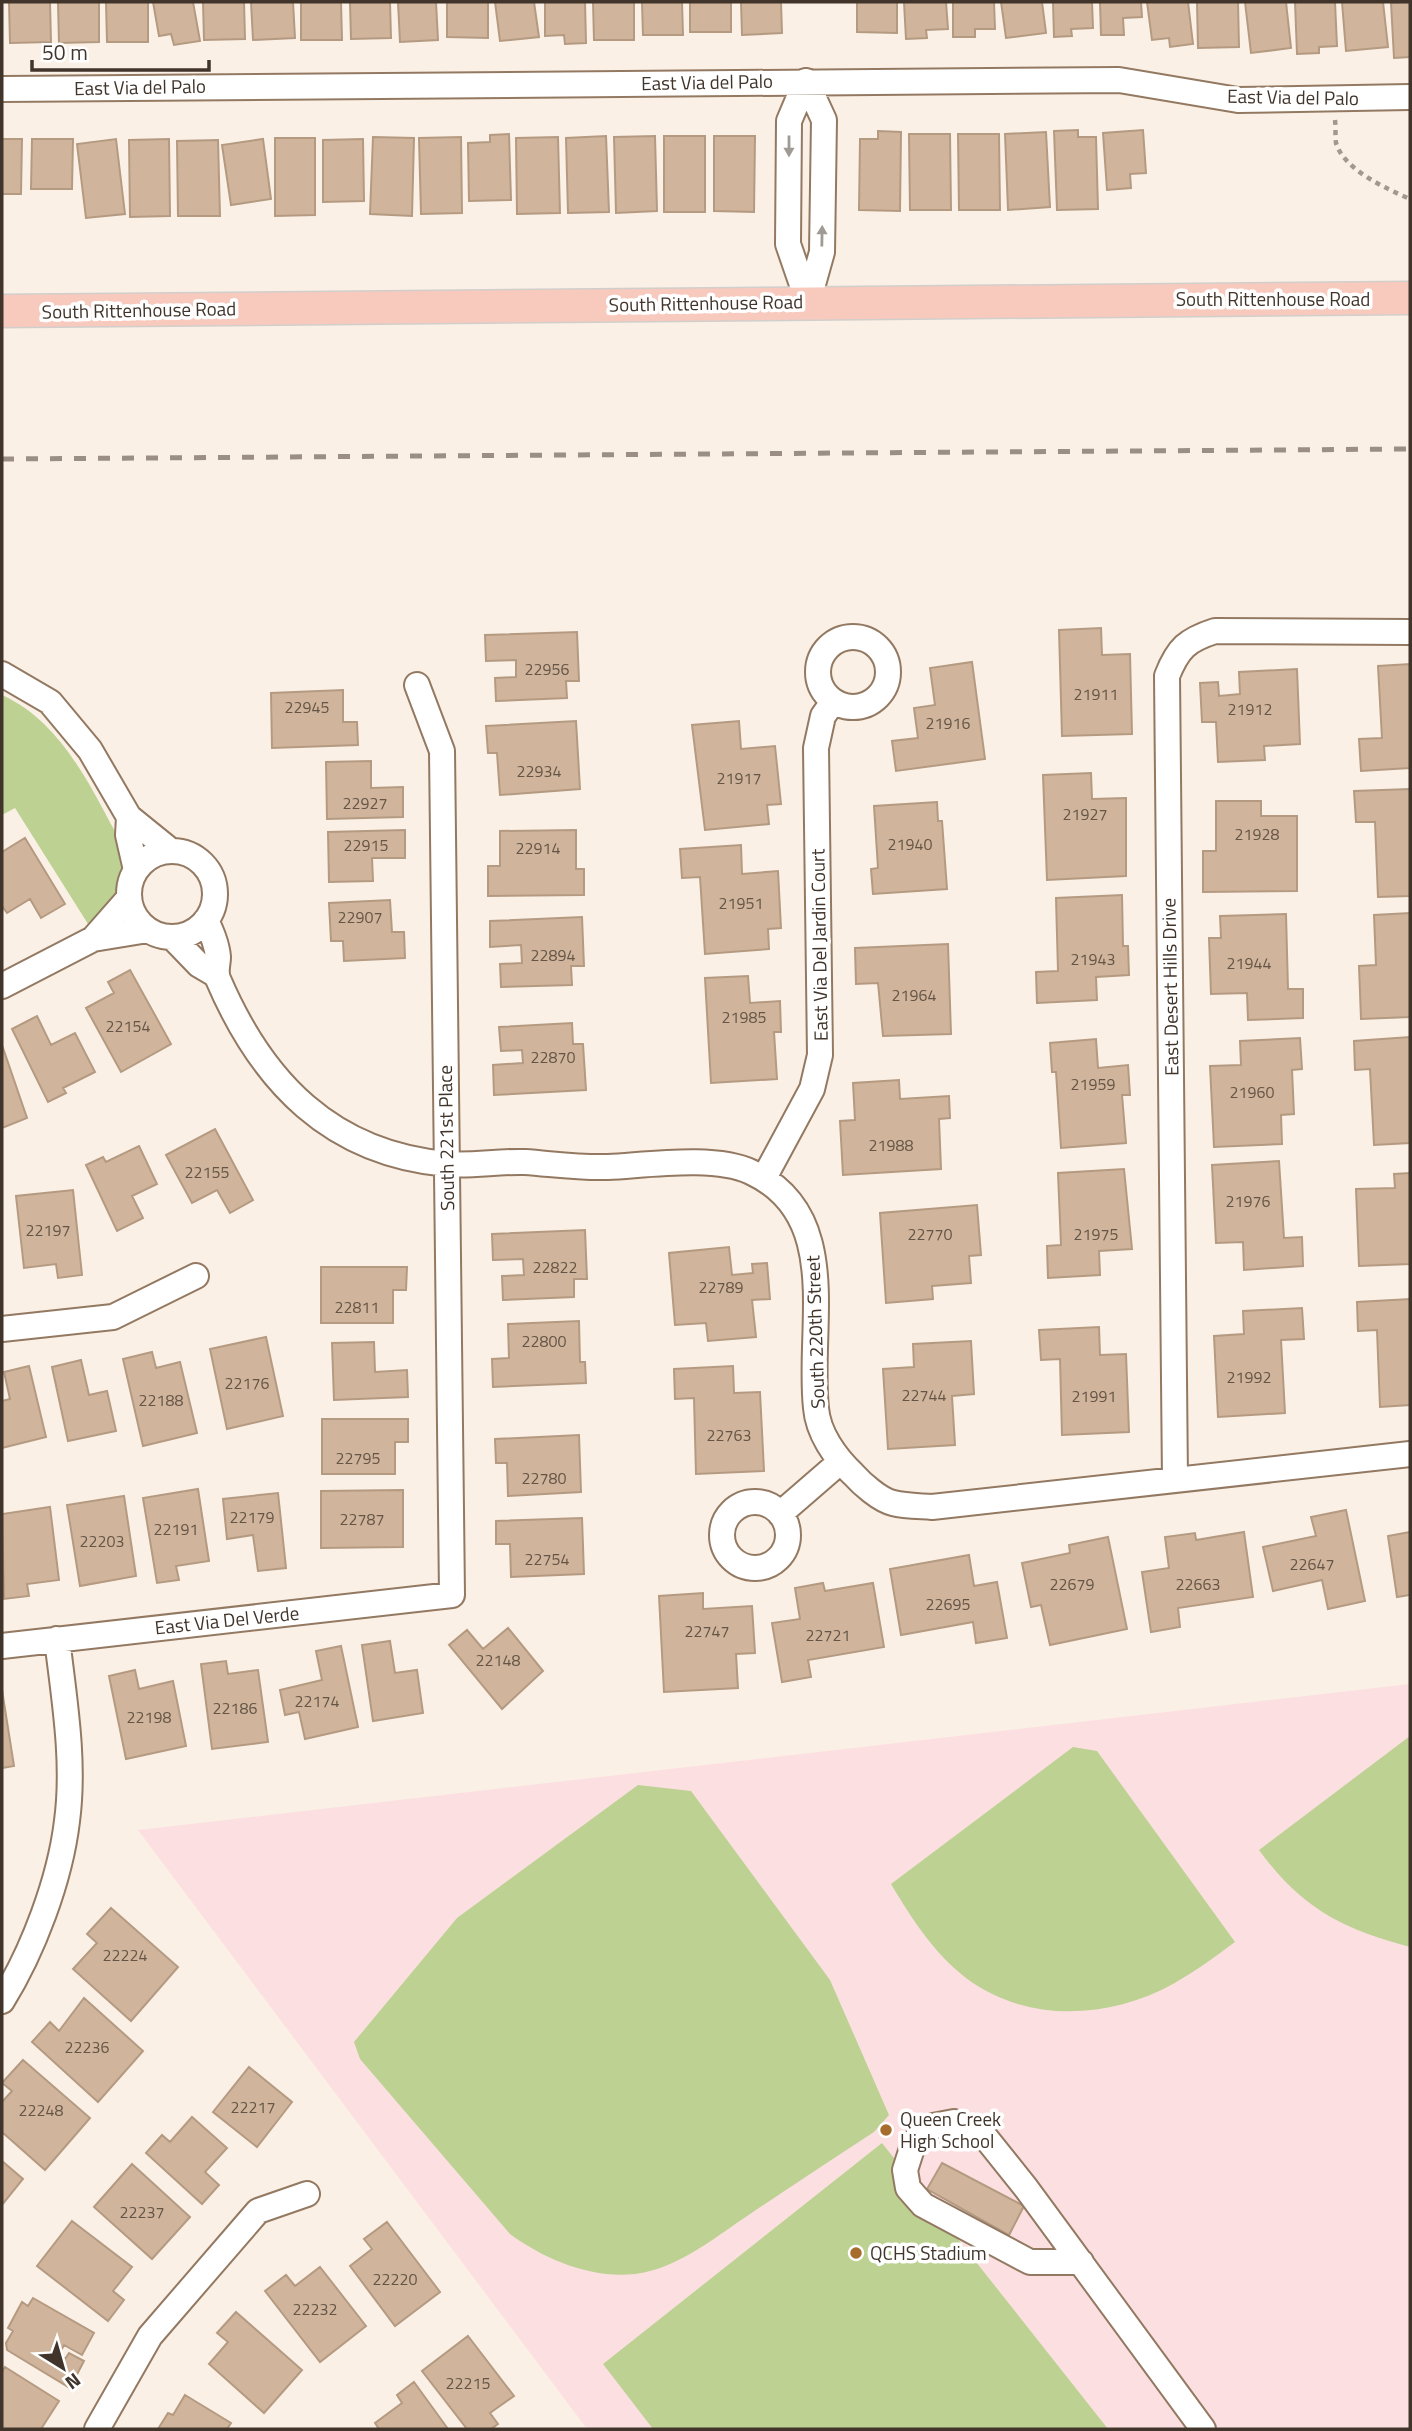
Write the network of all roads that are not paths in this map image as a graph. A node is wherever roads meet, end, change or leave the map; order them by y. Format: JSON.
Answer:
{"nodes":[{"id":1,"x":806,"y":81,"type":"junction"},
{"id":2,"x":2,"y":89,"type":"edge"},
{"id":3,"x":1410,"y":97,"type":"edge"},
{"id":4,"x":1410,"y":298,"type":"edge"},
{"id":5,"x":808,"y":302,"type":"junction"},
{"id":6,"x":2,"y":311,"type":"edge"},
{"id":7,"x":1410,"y":632,"type":"edge"},
{"id":8,"x":2,"y":674,"type":"edge"},
{"id":9,"x":417,"y":685,"type":"dead end"},
{"id":10,"x":833,"y":702,"type":"dead end"},
{"id":11,"x":129,"y":817,"type":"junction"},
{"id":12,"x":171,"y":851,"type":"junction"},
{"id":13,"x":136,"y":870,"type":"junction"},
{"id":14,"x":129,"y":898,"type":"junction"},
{"id":15,"x":206,"y":920,"type":"junction"},
{"id":16,"x":148,"y":930,"type":"junction"},
{"id":17,"x":172,"y":937,"type":"junction"},
{"id":18,"x":93,"y":939,"type":"junction"},
{"id":19,"x":216,"y":975,"type":"junction"},
{"id":20,"x":2,"y":986,"type":"edge"},
{"id":21,"x":447,"y":1164,"type":"junction"},
{"id":22,"x":764,"y":1178,"type":"junction"},
{"id":23,"x":196,"y":1276,"type":"dead end"},
{"id":24,"x":2,"y":1329,"type":"edge"},
{"id":25,"x":1410,"y":1454,"type":"edge"},
{"id":26,"x":840,"y":1462,"type":"junction"},
{"id":27,"x":1175,"y":1480,"type":"junction"},
{"id":28,"x":780,"y":1514,"type":"dead end"},
{"id":29,"x":452,"y":1595,"type":"joint"},
{"id":30,"x":57,"y":1639,"type":"junction"},
{"id":31,"x":2,"y":1646,"type":"edge"},
{"id":32,"x":2,"y":2001,"type":"edge"},
{"id":33,"x":307,"y":2194,"type":"dead end"},
{"id":34,"x":1081,"y":2262,"type":"junction"},
{"id":35,"x":97,"y":2429,"type":"edge"},
{"id":36,"x":1203,"y":2429,"type":"edge"}],
"edges":[{"from":1,"to":2,"type":"street","name":"East Via del Palo"},
{"from":1,"to":3,"type":"street","name":"East Via del Palo"},
{"from":5,"to":1,"type":"street","one_way":true},
{"from":1,"to":5,"type":"street","one_way":true},
{"from":4,"to":5,"type":"main road","name":"South Rittenhouse Road"},
{"from":5,"to":6,"type":"main road","name":"South Rittenhouse Road"},
{"from":7,"to":27,"type":"street","name":"East Desert Hills Drive"},
{"from":8,"to":11,"type":"street"},
{"from":9,"to":21,"type":"street","name":"South 221st Place"},
{"from":10,"to":22,"type":"street","name":"East Via Del Jardin Court"},
{"from":11,"to":12,"type":"street"},
{"from":11,"to":13,"type":"street"},
{"from":12,"to":13,"type":"street"},
{"from":12,"to":15,"type":"street"},
{"from":13,"to":14,"type":"street"},
{"from":14,"to":16,"type":"street"},
{"from":14,"to":18,"type":"street"},
{"from":15,"to":17,"type":"street"},
{"from":15,"to":19,"type":"street","name":"South 220th Street"},
{"from":16,"to":17,"type":"street"},
{"from":16,"to":18,"type":"street"},
{"from":17,"to":19,"type":"street","name":"South 220th Street"},
{"from":18,"to":20,"type":"street"},
{"from":19,"to":21,"type":"street","name":"South 220th Street"},
{"from":21,"to":22,"type":"street","name":"South 220th Street"},
{"from":21,"to":29,"type":"street","name":"South 221st Place"},
{"from":22,"to":26,"type":"street","name":"South 220th Street"},
{"from":23,"to":24,"type":"street"},
{"from":25,"to":27,"type":"street","name":"South 220th Street"},
{"from":26,"to":27,"type":"street","name":"South 220th Street"},
{"from":26,"to":28,"type":"street"},
{"from":29,"to":30,"type":"street","name":"East Via Del Verde"},
{"from":30,"to":31,"type":"street","name":"East Via Del Verde"},
{"from":30,"to":32,"type":"street"},
{"from":33,"to":35,"type":"street"},
{"from":34,"to":34,"type":"street"},
{"from":34,"to":36,"type":"street"}]}
